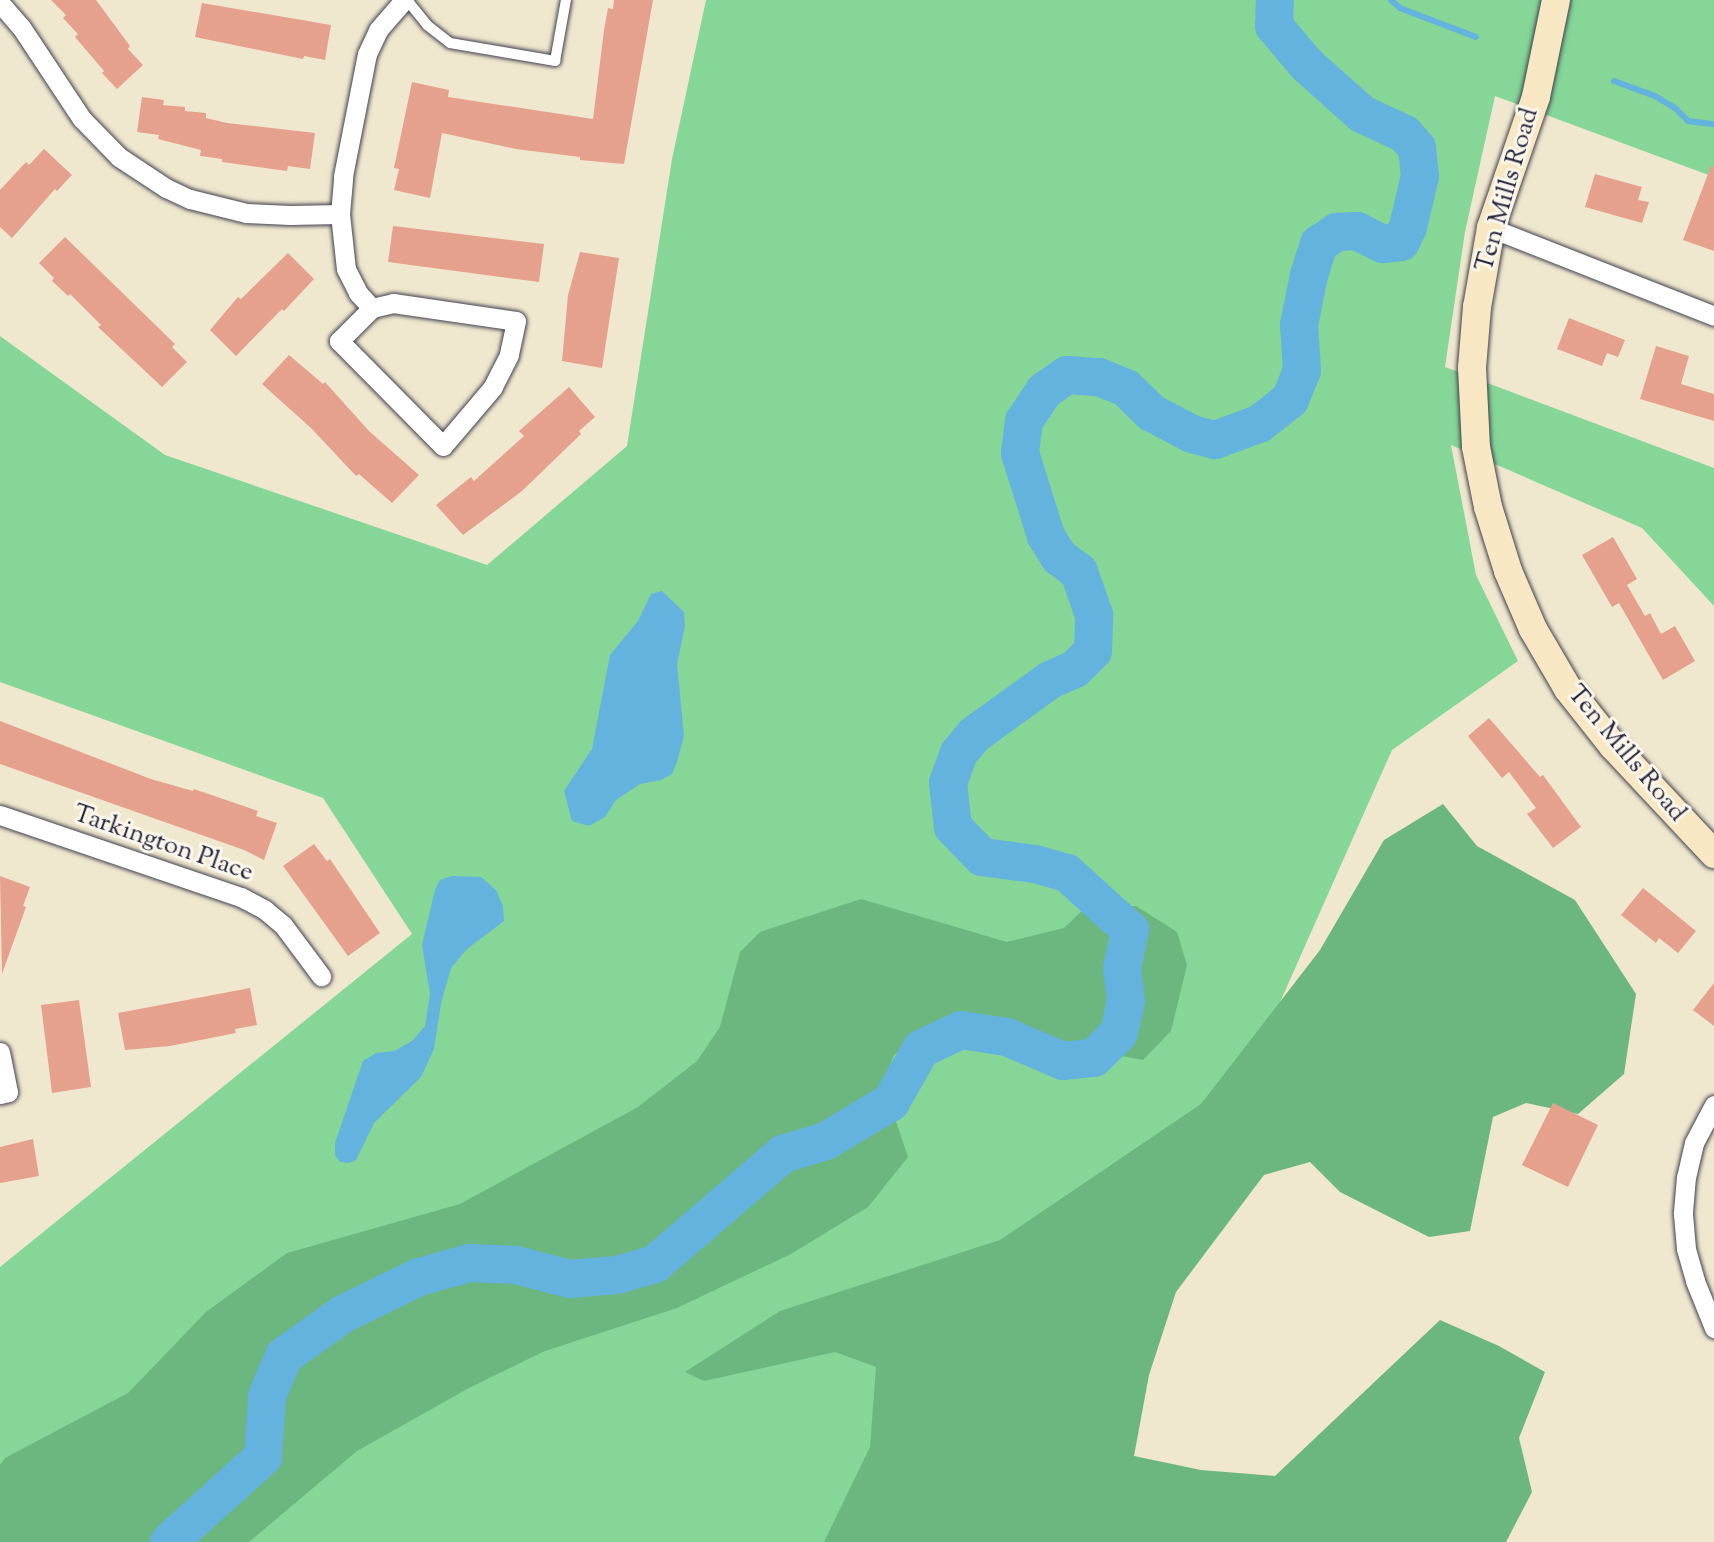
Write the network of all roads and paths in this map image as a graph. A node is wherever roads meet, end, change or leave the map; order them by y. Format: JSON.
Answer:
{"nodes":[{"id":1,"x":406,"y":0,"type":"edge"},
{"id":2,"x":566,"y":0,"type":"edge"},
{"id":3,"x":1556,"y":0,"type":"edge"},
{"id":4,"x":0,"y":3,"type":"edge"},
{"id":5,"x":340,"y":214,"type":"junction"},
{"id":6,"x":1491,"y":228,"type":"junction"},
{"id":7,"x":372,"y":308,"type":"junction"},
{"id":8,"x":1714,"y":316,"type":"edge"},
{"id":9,"x":0,"y":814,"type":"edge"},
{"id":10,"x":1714,"y":854,"type":"edge"},
{"id":11,"x":321,"y":976,"type":"dead end"},
{"id":12,"x":0,"y":1052,"type":"edge"},
{"id":13,"x":0,"y":1094,"type":"edge"},
{"id":14,"x":1714,"y":1105,"type":"edge"},
{"id":15,"x":1714,"y":1328,"type":"edge"}],
"edges":[{"from":1,"to":2,"type":"lane"},
{"from":1,"to":5,"type":"street"},
{"from":3,"to":6,"type":"street","name":"Ten Mills Road"},
{"from":4,"to":5,"type":"street"},
{"from":5,"to":7,"type":"street"},
{"from":6,"to":8,"type":"street"},
{"from":6,"to":10,"type":"street","name":"Ten Mills Road"},
{"from":7,"to":7,"type":"street"},
{"from":9,"to":11,"type":"street","name":"Tarkington Place"},
{"from":12,"to":13,"type":"street"},
{"from":14,"to":15,"type":"street"}]}
